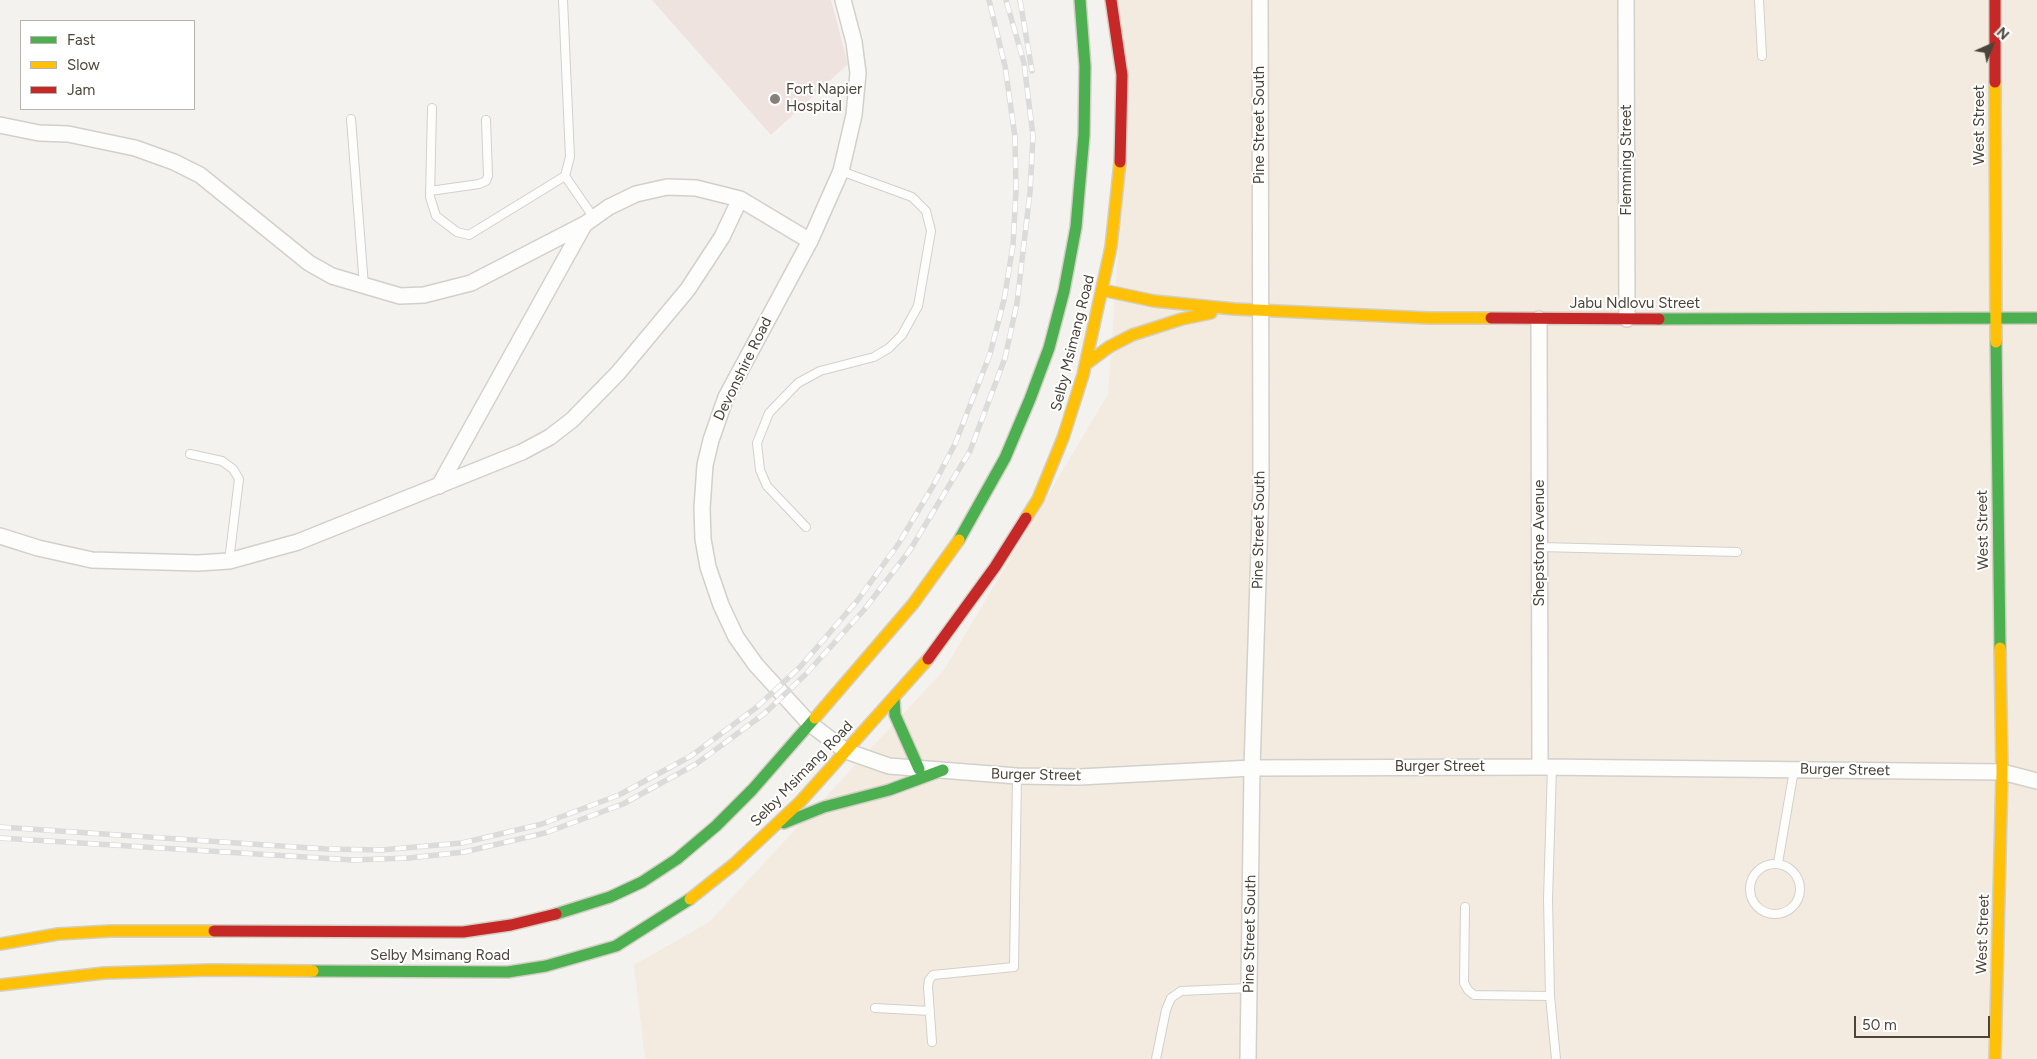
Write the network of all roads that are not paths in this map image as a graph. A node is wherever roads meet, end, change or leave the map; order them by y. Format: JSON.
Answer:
{"nodes":[{"id":1,"x":563,"y":0,"type":"edge"},
{"id":2,"x":843,"y":0,"type":"edge"},
{"id":3,"x":1080,"y":0,"type":"edge"},
{"id":4,"x":1111,"y":0,"type":"edge"},
{"id":5,"x":1260,"y":0,"type":"edge"},
{"id":6,"x":1626,"y":0,"type":"edge"},
{"id":7,"x":1759,"y":0,"type":"edge"},
{"id":8,"x":1996,"y":0,"type":"edge"},
{"id":9,"x":1762,"y":56,"type":"dead end"},
{"id":10,"x":432,"y":108,"type":"dead end"},
{"id":11,"x":351,"y":118,"type":"dead end"},
{"id":12,"x":486,"y":120,"type":"dead end"},
{"id":13,"x":0,"y":125,"type":"edge"},
{"id":14,"x":841,"y":171,"type":"junction"},
{"id":15,"x":565,"y":176,"type":"junction"},
{"id":16,"x":430,"y":190,"type":"junction"},
{"id":17,"x":740,"y":199,"type":"junction"},
{"id":18,"x":589,"y":221,"type":"junction"},
{"id":19,"x":810,"y":241,"type":"junction"},
{"id":20,"x":364,"y":286,"type":"junction"},
{"id":21,"x":1102,"y":290,"type":"junction"},
{"id":22,"x":1234,"y":309,"type":"junction"},
{"id":23,"x":1260,"y":309,"type":"junction"},
{"id":24,"x":1997,"y":318,"type":"junction"},
{"id":25,"x":2037,"y":318,"type":"edge"},
{"id":26,"x":1539,"y":319,"type":"junction"},
{"id":27,"x":1627,"y":319,"type":"junction"},
{"id":28,"x":1086,"y":364,"type":"junction"},
{"id":29,"x":190,"y":454,"type":"dead end"},
{"id":30,"x":439,"y":486,"type":"junction"},
{"id":31,"x":806,"y":527,"type":"dead end"},
{"id":32,"x":0,"y":536,"type":"edge"},
{"id":33,"x":1540,"y":547,"type":"junction"},
{"id":34,"x":1737,"y":552,"type":"dead end"},
{"id":35,"x":229,"y":561,"type":"junction"},
{"id":36,"x":894,"y":698,"type":"junction"},
{"id":37,"x":809,"y":723,"type":"junction"},
{"id":38,"x":846,"y":751,"type":"junction"},
{"id":39,"x":1546,"y":767,"type":"junction"},
{"id":40,"x":1252,"y":768,"type":"junction"},
{"id":41,"x":919,"y":769,"type":"junction"},
{"id":42,"x":942,"y":770,"type":"junction"},
{"id":43,"x":1794,"y":770,"type":"junction"},
{"id":44,"x":2002,"y":772,"type":"junction"},
{"id":45,"x":1017,"y":776,"type":"junction"},
{"id":46,"x":2037,"y":781,"type":"edge"},
{"id":47,"x":769,"y":830,"type":"junction"},
{"id":48,"x":1778,"y":863,"type":"junction"},
{"id":49,"x":1465,"y":907,"type":"dead end"},
{"id":50,"x":0,"y":944,"type":"edge"},
{"id":51,"x":0,"y":985,"type":"edge"},
{"id":52,"x":1249,"y":988,"type":"junction"},
{"id":53,"x":1550,"y":996,"type":"junction"},
{"id":54,"x":875,"y":1008,"type":"dead end"},
{"id":55,"x":930,"y":1011,"type":"junction"},
{"id":56,"x":932,"y":1042,"type":"dead end"},
{"id":57,"x":1156,"y":1059,"type":"edge"},
{"id":58,"x":1248,"y":1059,"type":"edge"},
{"id":59,"x":1556,"y":1059,"type":"edge"},
{"id":60,"x":1995,"y":1059,"type":"edge"}],
"edges":[{"from":1,"to":15,"type":"lane"},
{"from":2,"to":14,"type":"street","name":"Devonshire Road"},
{"from":3,"to":37,"type":"main road","name":"Selby Msimang Road"},
{"from":4,"to":21,"type":"main road","name":"Selby Msimang Road"},
{"from":5,"to":23,"type":"street","name":"Pine Street South"},
{"from":6,"to":27,"type":"street","name":"Flemming Street"},
{"from":7,"to":9,"type":"lane"},
{"from":8,"to":24,"type":"main road","name":"West Street"},
{"from":10,"to":16,"type":"lane"},
{"from":11,"to":20,"type":"lane"},
{"from":12,"to":16,"type":"lane"},
{"from":13,"to":20,"type":"street"},
{"from":14,"to":19,"type":"street","name":"Devonshire Road"},
{"from":14,"to":31,"type":"lane"},
{"from":15,"to":16,"type":"lane"},
{"from":15,"to":18,"type":"lane"},
{"from":17,"to":18,"type":"street"},
{"from":17,"to":19,"type":"street"},
{"from":17,"to":30,"type":"street"},
{"from":18,"to":20,"type":"street"},
{"from":18,"to":30,"type":"street"},
{"from":19,"to":37,"type":"street","name":"Devonshire Road"},
{"from":21,"to":22,"type":"main road","name":"Jabu Ndlovu Street"},
{"from":21,"to":28,"type":"main road","name":"Selby Msimang Road"},
{"from":22,"to":23,"type":"main road","name":"Jabu Ndlovu Street"},
{"from":22,"to":28,"type":"main road","name":"Jabu Ndlovu Street"},
{"from":23,"to":26,"type":"main road","name":"Jabu Ndlovu Street"},
{"from":23,"to":40,"type":"street","name":"Pine Street South"},
{"from":24,"to":25,"type":"main road","name":"Jabu Ndlovu Street"},
{"from":24,"to":27,"type":"main road","name":"Jabu Ndlovu Street"},
{"from":24,"to":44,"type":"main road","name":"West Street"},
{"from":26,"to":27,"type":"main road","name":"Jabu Ndlovu Street"},
{"from":26,"to":33,"type":"street","name":"Shepstone Avenue"},
{"from":28,"to":36,"type":"main road","name":"Selby Msimang Road"},
{"from":29,"to":35,"type":"lane"},
{"from":30,"to":35,"type":"street"},
{"from":32,"to":35,"type":"street"},
{"from":33,"to":34,"type":"lane"},
{"from":33,"to":39,"type":"street","name":"Shepstone Avenue"},
{"from":36,"to":38,"type":"main road","name":"Selby Msimang Road"},
{"from":36,"to":41,"type":"main road"},
{"from":37,"to":38,"type":"street","name":"Devonshire Road"},
{"from":37,"to":50,"type":"main road","name":"Selby Msimang Road"},
{"from":38,"to":41,"type":"street","name":"Burger Street"},
{"from":38,"to":47,"type":"main road","name":"Selby Msimang Road"},
{"from":39,"to":40,"type":"street","name":"Burger Street"},
{"from":39,"to":43,"type":"street","name":"Burger Street"},
{"from":39,"to":53,"type":"lane"},
{"from":40,"to":45,"type":"street","name":"Burger Street"},
{"from":40,"to":52,"type":"street","name":"Pine Street South"},
{"from":41,"to":42,"type":"street","name":"Burger Street"},
{"from":42,"to":45,"type":"street","name":"Burger Street"},
{"from":42,"to":47,"type":"main road"},
{"from":43,"to":44,"type":"street","name":"Burger Street"},
{"from":43,"to":48,"type":"lane"},
{"from":44,"to":46,"type":"street","name":"Burger Street"},
{"from":44,"to":60,"type":"main road","name":"West Street"},
{"from":45,"to":55,"type":"lane"},
{"from":47,"to":51,"type":"main road","name":"Selby Msimang Road"},
{"from":48,"to":48,"type":"lane"},
{"from":49,"to":53,"type":"lane"},
{"from":52,"to":57,"type":"lane"},
{"from":52,"to":58,"type":"street","name":"Pine Street South"},
{"from":53,"to":59,"type":"lane"},
{"from":54,"to":55,"type":"lane"},
{"from":55,"to":56,"type":"lane"}]}
